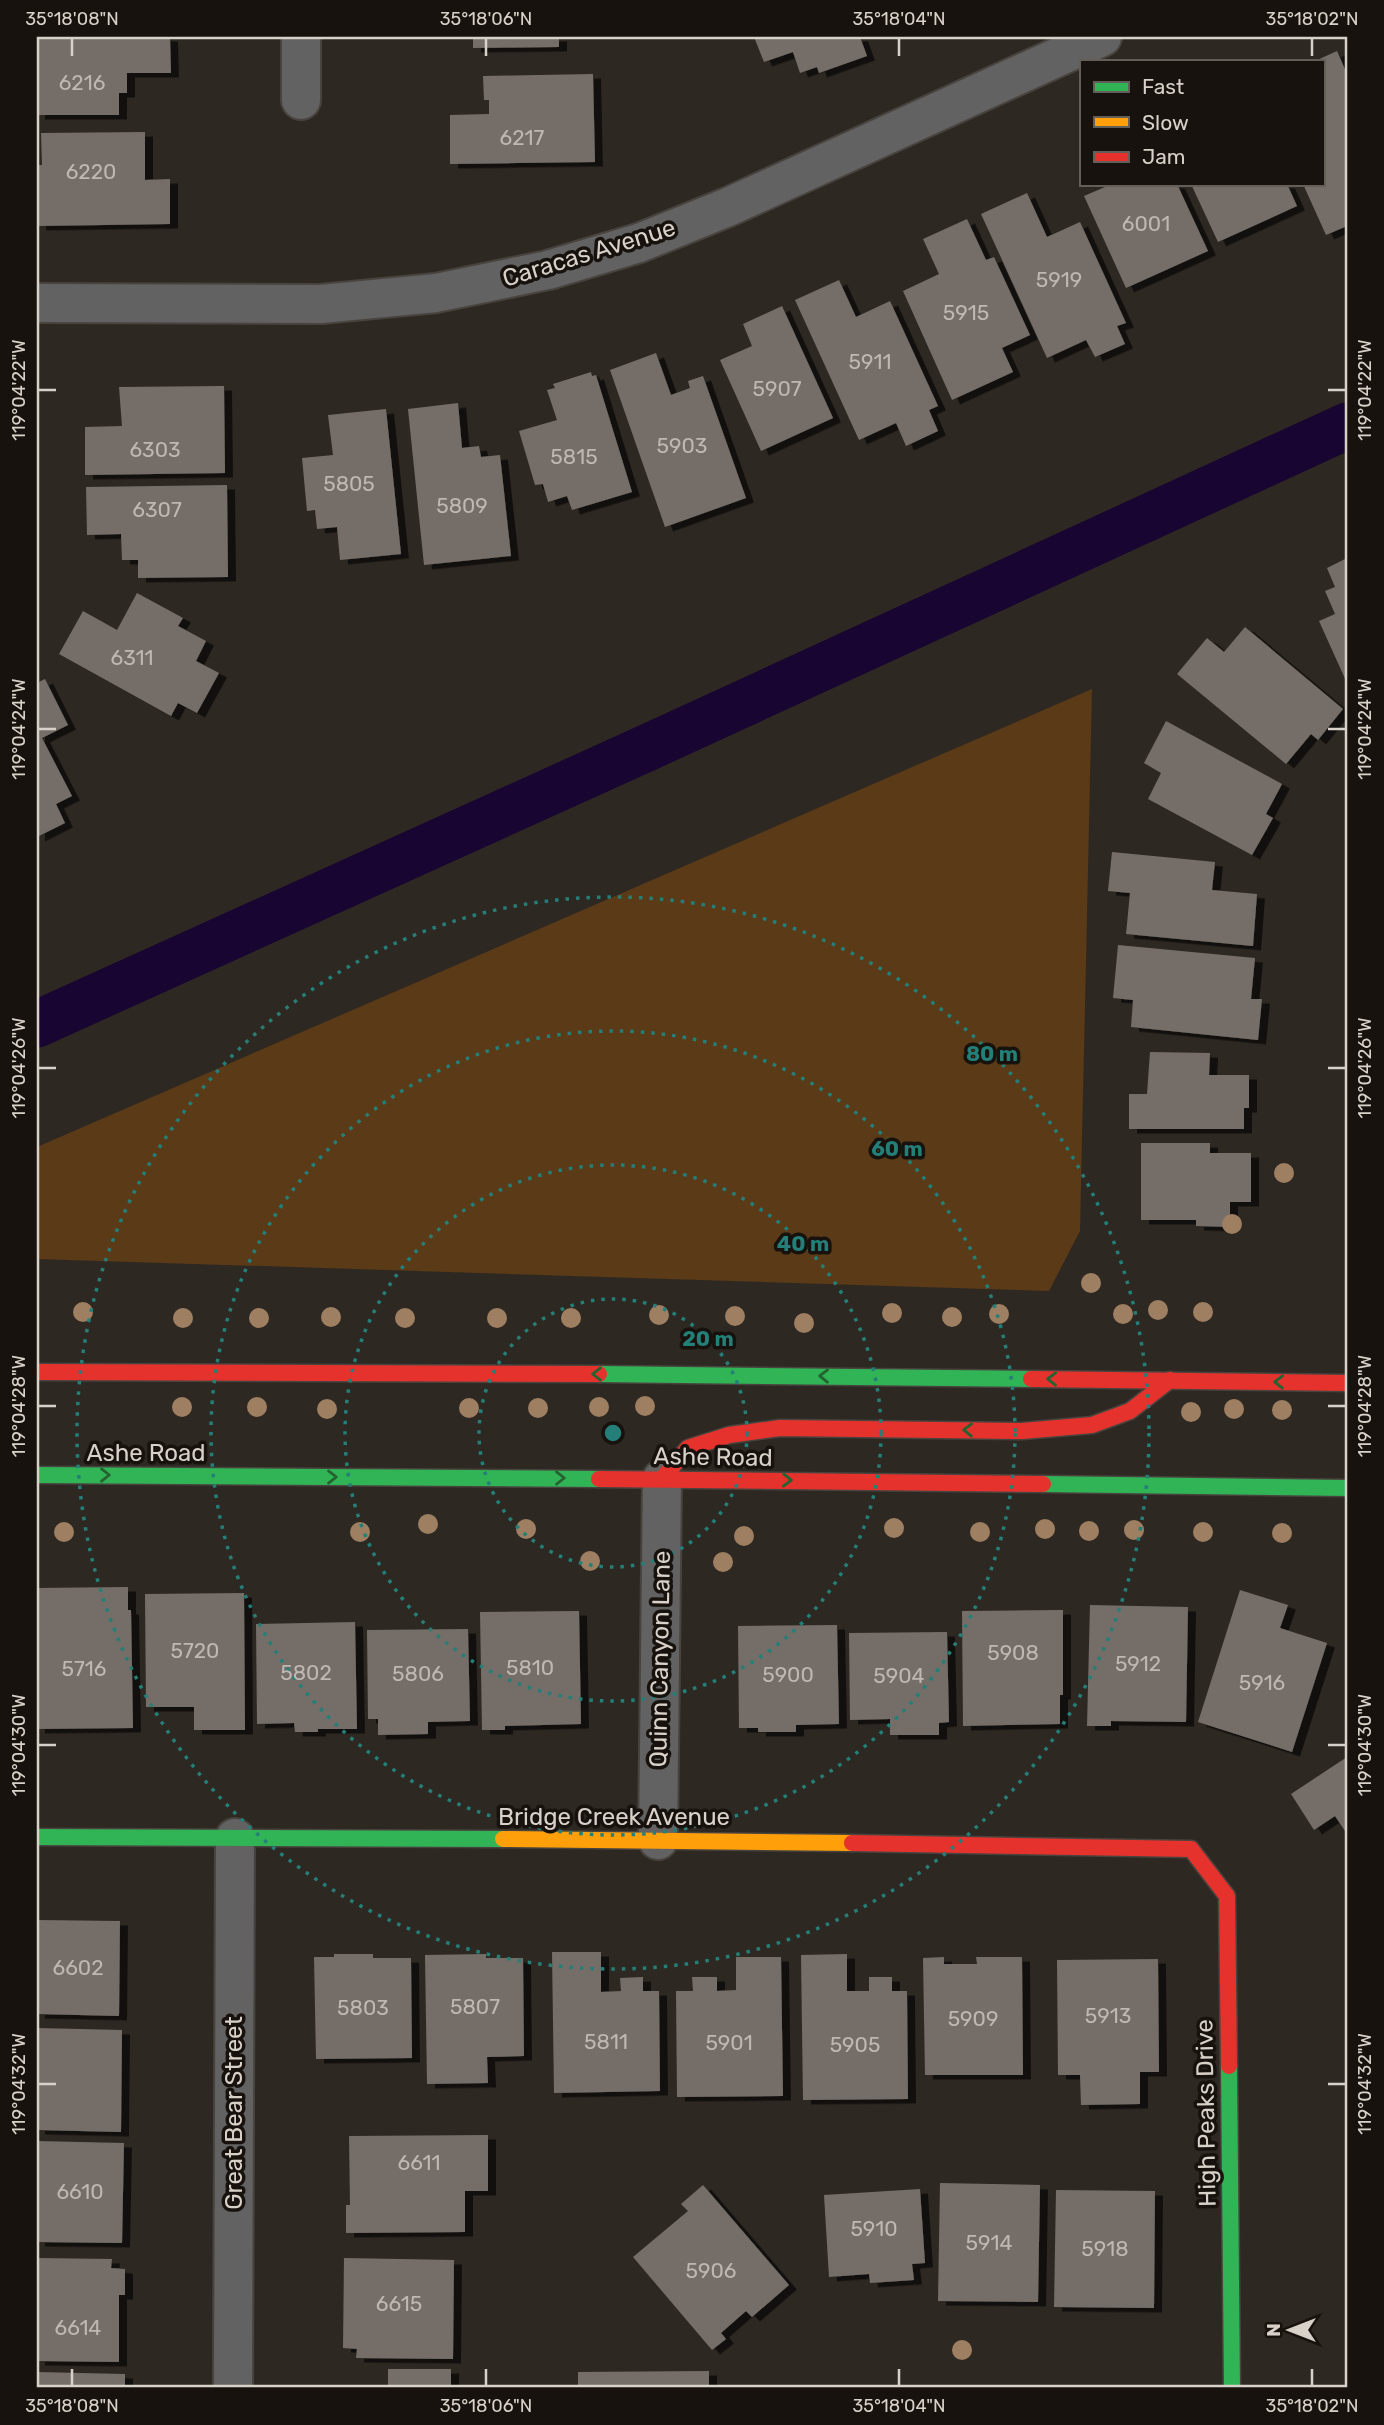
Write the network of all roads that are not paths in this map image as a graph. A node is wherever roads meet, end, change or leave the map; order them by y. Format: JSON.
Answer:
{"nodes":[{"id":1,"x":301,"y":37,"type":"edge"},
{"id":2,"x":1102,"y":37,"type":"edge"},
{"id":3,"x":1035,"y":51,"type":"edge"},
{"id":4,"x":301,"y":100,"type":"dead end"},
{"id":5,"x":37,"y":303,"type":"edge"},
{"id":6,"x":37,"y":1372,"type":"edge"},
{"id":7,"x":1170,"y":1380,"type":"junction"},
{"id":8,"x":1347,"y":1383,"type":"edge"},
{"id":9,"x":37,"y":1475,"type":"edge"},
{"id":10,"x":662,"y":1479,"type":"junction"},
{"id":11,"x":1347,"y":1488,"type":"edge"},
{"id":12,"x":37,"y":1838,"type":"edge"},
{"id":13,"x":236,"y":1838,"type":"junction"},
{"id":14,"x":658,"y":1840,"type":"junction"},
{"id":15,"x":1191,"y":1849,"type":"joint"},
{"id":16,"x":233,"y":2388,"type":"edge"},
{"id":17,"x":1232,"y":2388,"type":"edge"}],
"edges":[{"from":1,"to":4,"type":"street"},
{"from":2,"to":3,"type":"street","name":"Caracas Avenue"},
{"from":3,"to":5,"type":"street","name":"Caracas Avenue"},
{"from":7,"to":6,"type":"street","one_way":true},
{"from":8,"to":7,"type":"street","one_way":true},
{"from":7,"to":10,"type":"street","one_way":true},
{"from":9,"to":10,"type":"street","name":"Ashe Road","one_way":true},
{"from":10,"to":11,"type":"street","name":"Ashe Road","one_way":true},
{"from":10,"to":14,"type":"street","name":"Quinn Canyon Lane"},
{"from":12,"to":13,"type":"street","name":"Bridge Creek Avenue"},
{"from":13,"to":14,"type":"street","name":"Bridge Creek Avenue"},
{"from":13,"to":16,"type":"street","name":"Great Bear Street"},
{"from":14,"to":15,"type":"street","name":"Bridge Creek Avenue"},
{"from":15,"to":17,"type":"street","name":"High Peaks Drive"}]}
